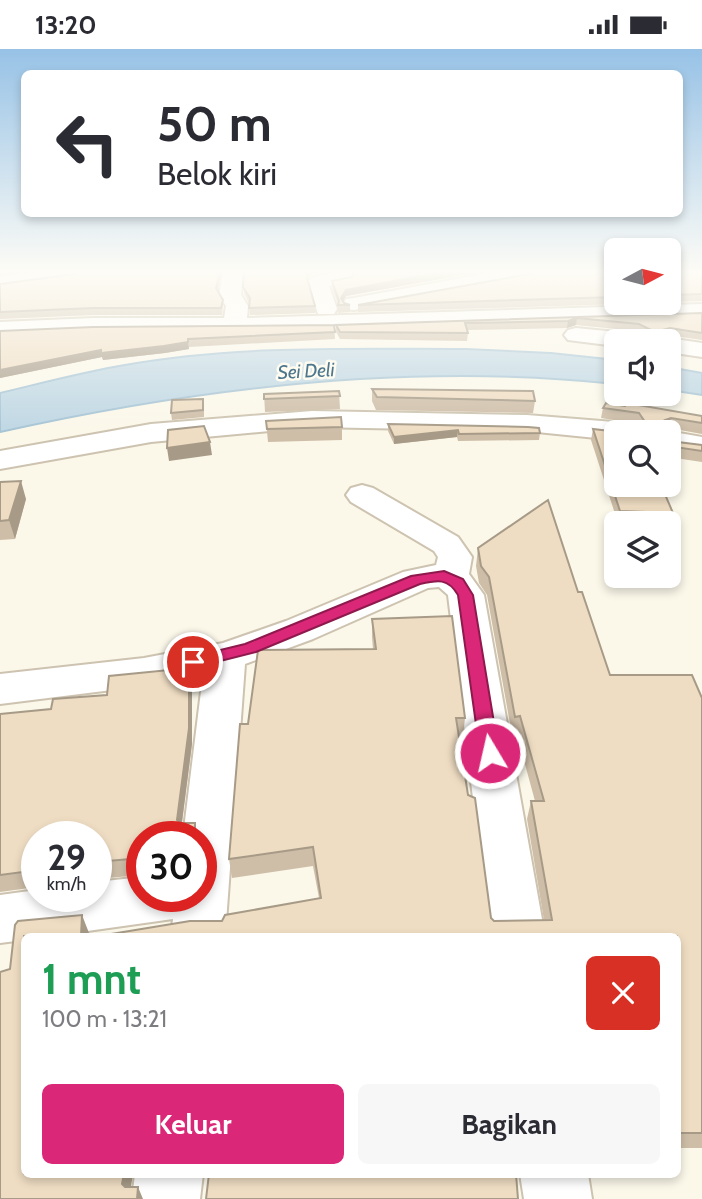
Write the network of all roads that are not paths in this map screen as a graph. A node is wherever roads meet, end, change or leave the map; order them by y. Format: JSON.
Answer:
{"nodes":[{"id":1,"x":78,"y":326,"type":"edge"},
{"id":2,"x":151,"y":326,"type":"edge"},
{"id":3,"x":179,"y":326,"type":"junction"},
{"id":4,"x":188,"y":326,"type":"edge"},
{"id":5,"x":466,"y":326,"type":"edge"},
{"id":6,"x":0,"y":329,"type":"edge"},
{"id":7,"x":604,"y":338,"type":"edge"},
{"id":8,"x":681,"y":347,"type":"edge"},
{"id":9,"x":31,"y":350,"type":"edge"},
{"id":10,"x":702,"y":350,"type":"edge"},
{"id":11,"x":604,"y":430,"type":"edge"},
{"id":12,"x":681,"y":442,"type":"edge"},
{"id":13,"x":702,"y":446,"type":"edge"},
{"id":14,"x":0,"y":460,"type":"edge"},
{"id":15,"x":362,"y":495,"type":"dead end"},
{"id":16,"x":454,"y":580,"type":"junction"},
{"id":17,"x":225,"y":656,"type":"junction"},
{"id":18,"x":0,"y":689,"type":"edge"},
{"id":19,"x":204,"y":821,"type":"edge"},
{"id":20,"x":126,"y":909,"type":"edge"},
{"id":21,"x":0,"y":919,"type":"edge"},
{"id":22,"x":518,"y":933,"type":"edge"},
{"id":23,"x":169,"y":1178,"type":"edge"},
{"id":24,"x":555,"y":1178,"type":"edge"},
{"id":25,"x":166,"y":1199,"type":"edge"},
{"id":26,"x":558,"y":1199,"type":"edge"}],
"edges":[{"from":1,"to":6,"type":"street"},
{"from":2,"to":3,"type":"street"},
{"from":3,"to":4,"type":"street"},
{"from":3,"to":9,"type":"street"},
{"from":5,"to":7,"type":"street"},
{"from":8,"to":10,"type":"street"},
{"from":11,"to":14,"type":"street"},
{"from":12,"to":13,"type":"street"},
{"from":15,"to":16,"type":"street"},
{"from":16,"to":17,"type":"street"},
{"from":16,"to":22,"type":"street"},
{"from":17,"to":18,"type":"street"},
{"from":17,"to":19,"type":"street"},
{"from":20,"to":21,"type":"street"},
{"from":23,"to":25,"type":"street"},
{"from":24,"to":26,"type":"street"}]}
